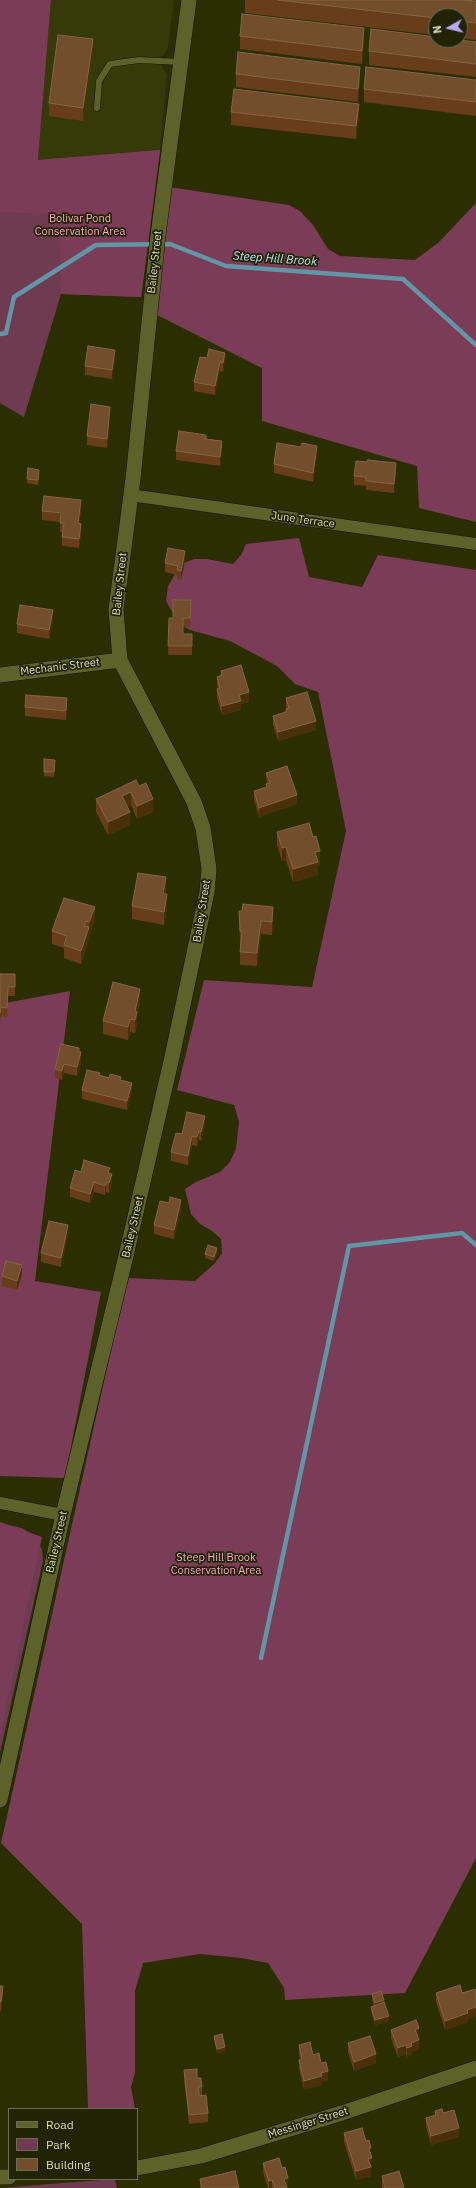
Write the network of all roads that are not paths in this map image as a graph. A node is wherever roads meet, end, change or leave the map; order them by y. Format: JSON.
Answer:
{"nodes":[{"id":1,"x":189,"y":0,"type":"edge"},
{"id":2,"x":181,"y":62,"type":"junction"},
{"id":3,"x":97,"y":108,"type":"dead end"},
{"id":4,"x":130,"y":495,"type":"junction"},
{"id":5,"x":476,"y":544,"type":"edge"},
{"id":6,"x":120,"y":660,"type":"junction"},
{"id":7,"x":0,"y":675,"type":"edge"},
{"id":8,"x":0,"y":1503,"type":"edge"},
{"id":9,"x":63,"y":1515,"type":"junction"},
{"id":10,"x":0,"y":1800,"type":"edge"},
{"id":11,"x":476,"y":2068,"type":"edge"},
{"id":12,"x":138,"y":2168,"type":"edge"}],
"edges":[{"from":1,"to":2,"type":"street","name":"Bailey Street"},
{"from":2,"to":3,"type":"lane"},
{"from":2,"to":4,"type":"street","name":"Bailey Street"},
{"from":4,"to":5,"type":"street","name":"June Terrace"},
{"from":4,"to":6,"type":"street","name":"Bailey Street"},
{"from":6,"to":7,"type":"street","name":"Mechanic Street"},
{"from":6,"to":9,"type":"street","name":"Bailey Street"},
{"from":8,"to":9,"type":"street"},
{"from":9,"to":10,"type":"street","name":"Bailey Street"},
{"from":11,"to":12,"type":"street","name":"Messinger Street"}]}
